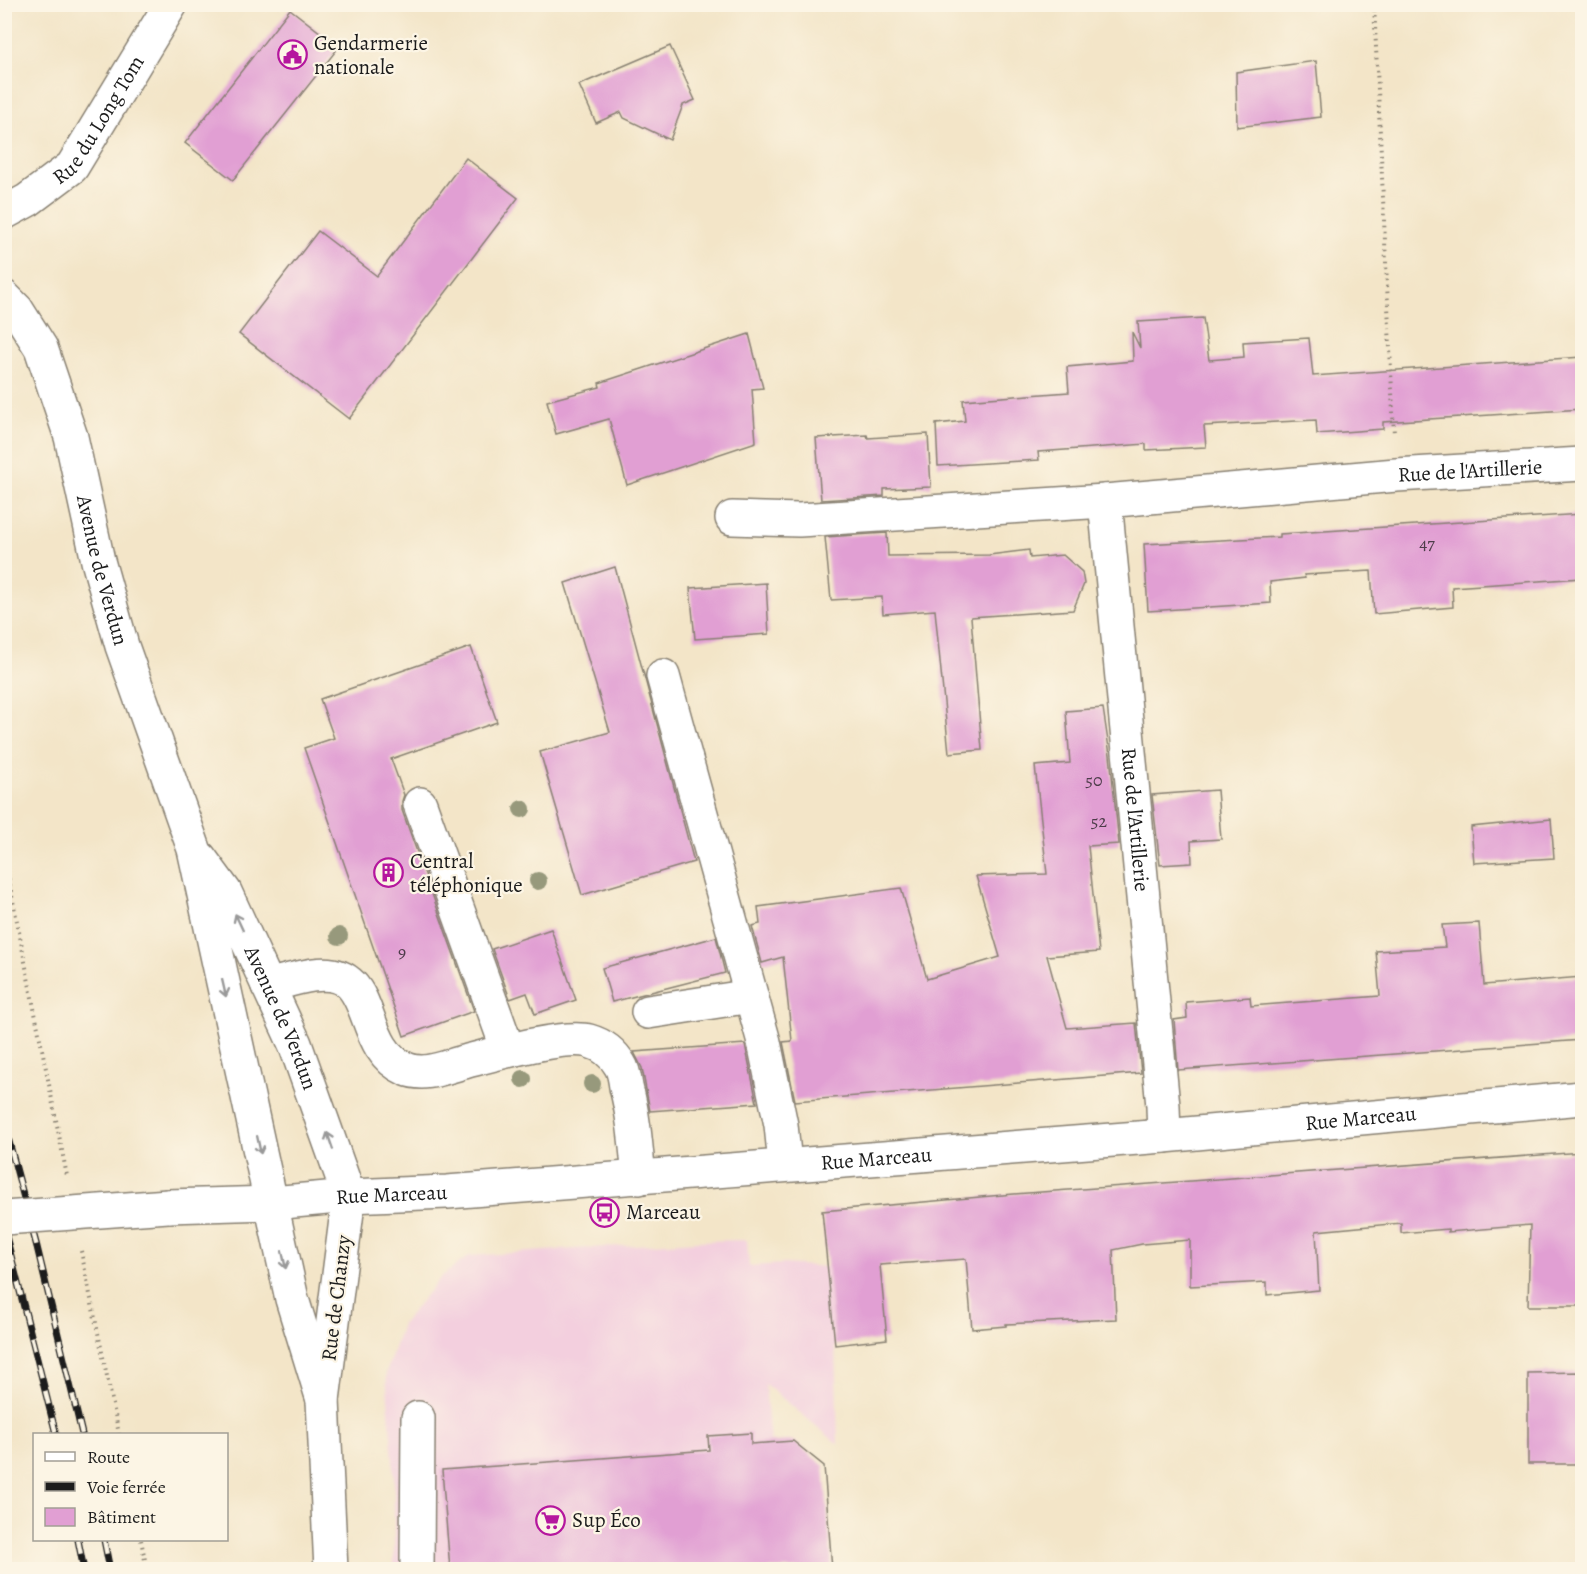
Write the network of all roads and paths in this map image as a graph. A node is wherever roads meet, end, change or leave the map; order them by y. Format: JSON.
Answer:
{"nodes":[{"id":1,"x":171,"y":4,"type":"edge"},
{"id":2,"x":1374,"y":4,"type":"edge"},
{"id":3,"x":4,"y":213,"type":"edge"},
{"id":4,"x":4,"y":297,"type":"edge"},
{"id":5,"x":1582,"y":464,"type":"edge"},
{"id":6,"x":1396,"y":475,"type":"junction"},
{"id":7,"x":1105,"y":501,"type":"junction"},
{"id":8,"x":732,"y":518,"type":"dead end"},
{"id":9,"x":663,"y":676,"type":"dead end"},
{"id":10,"x":420,"y":804,"type":"dead end"},
{"id":11,"x":194,"y":849,"type":"junction"},
{"id":12,"x":4,"y":855,"type":"edge"},
{"id":13,"x":268,"y":986,"type":"junction"},
{"id":14,"x":751,"y":996,"type":"junction"},
{"id":15,"x":648,"y":1012,"type":"dead end"},
{"id":16,"x":508,"y":1050,"type":"junction"},
{"id":17,"x":1582,"y":1098,"type":"edge"},
{"id":18,"x":1164,"y":1136,"type":"junction"},
{"id":19,"x":785,"y":1164,"type":"junction"},
{"id":20,"x":639,"y":1178,"type":"junction"},
{"id":21,"x":68,"y":1181,"type":"dead end"},
{"id":22,"x":349,"y":1196,"type":"junction"},
{"id":23,"x":272,"y":1203,"type":"junction"},
{"id":24,"x":4,"y":1218,"type":"edge"},
{"id":25,"x":79,"y":1239,"type":"dead end"},
{"id":26,"x":323,"y":1400,"type":"junction"},
{"id":27,"x":418,"y":1418,"type":"dead end"},
{"id":28,"x":119,"y":1433,"type":"edge"},
{"id":29,"x":141,"y":1541,"type":"edge"},
{"id":30,"x":147,"y":1569,"type":"edge"},
{"id":31,"x":331,"y":1569,"type":"edge"},
{"id":32,"x":417,"y":1569,"type":"edge"}],
"edges":[{"from":1,"to":3,"type":"main road","name":"Rue du Long Tom"},
{"from":2,"to":6,"type":"path"},
{"from":4,"to":11,"type":"main road","name":"Avenue de Verdun"},
{"from":5,"to":6,"type":"main road","name":"Rue de l'Artillerie"},
{"from":6,"to":7,"type":"main road","name":"Rue de l'Artillerie"},
{"from":7,"to":8,"type":"main road","name":"Rue de l'Artillerie"},
{"from":7,"to":18,"type":"main road","name":"Rue de l'Artillerie"},
{"from":9,"to":14,"type":"main road"},
{"from":10,"to":16,"type":"main road"},
{"from":13,"to":11,"type":"main road","name":"Avenue de Verdun","one_way":true},
{"from":11,"to":23,"type":"main road","name":"Avenue de Verdun","one_way":true},
{"from":12,"to":21,"type":"path"},
{"from":13,"to":16,"type":"main road"},
{"from":22,"to":13,"type":"main road","name":"Avenue de Verdun","one_way":true},
{"from":14,"to":15,"type":"main road"},
{"from":14,"to":19,"type":"main road"},
{"from":16,"to":20,"type":"main road"},
{"from":17,"to":18,"type":"main road","name":"Rue Marceau"},
{"from":18,"to":19,"type":"main road","name":"Rue Marceau"},
{"from":19,"to":20,"type":"main road","name":"Rue Marceau"},
{"from":20,"to":22,"type":"main road","name":"Rue Marceau"},
{"from":22,"to":23,"type":"main road","name":"Rue Marceau"},
{"from":22,"to":26,"type":"main road","name":"Rue de Chanzy"},
{"from":23,"to":24,"type":"main road","name":"Rue Marceau","bridge":true},
{"from":23,"to":26,"type":"main road","name":"Rue de Chanzy","one_way":true},
{"from":25,"to":28,"type":"path"},
{"from":26,"to":31,"type":"main road","name":"Rue de Chanzy"},
{"from":27,"to":32,"type":"main road"},
{"from":29,"to":30,"type":"path"}]}
